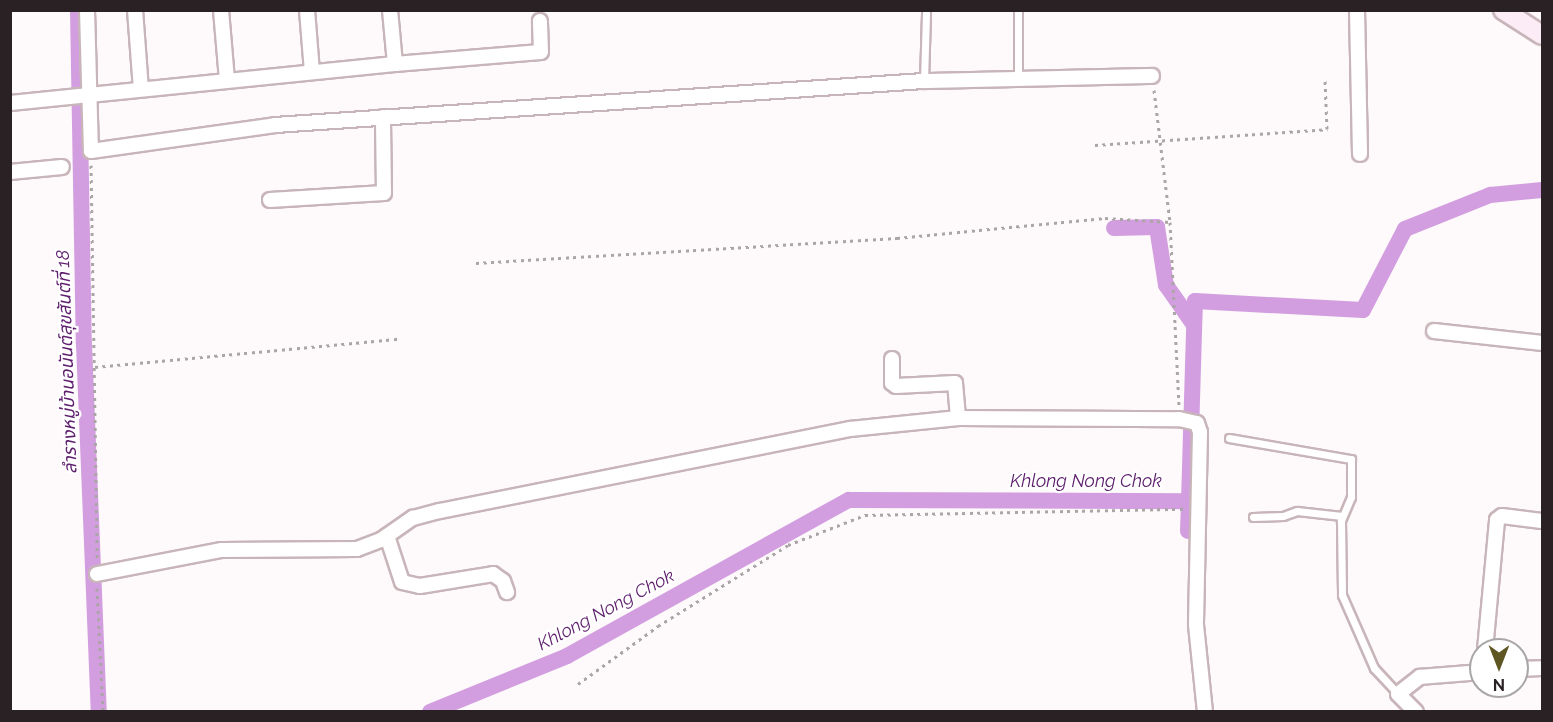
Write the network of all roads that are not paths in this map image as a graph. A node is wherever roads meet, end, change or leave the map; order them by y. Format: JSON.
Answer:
{"nodes":[{"id":1,"x":87,"y":10,"type":"edge"},
{"id":2,"x":135,"y":10,"type":"edge"},
{"id":3,"x":221,"y":10,"type":"edge"},
{"id":4,"x":307,"y":10,"type":"edge"},
{"id":5,"x":390,"y":10,"type":"edge"},
{"id":6,"x":1018,"y":10,"type":"edge"},
{"id":7,"x":1357,"y":10,"type":"edge"},
{"id":8,"x":1503,"y":10,"type":"edge"},
{"id":9,"x":927,"y":13,"type":"dead end"},
{"id":10,"x":540,"y":21,"type":"dead end"},
{"id":11,"x":1542,"y":35,"type":"edge"},
{"id":12,"x":395,"y":64,"type":"junction"},
{"id":13,"x":312,"y":72,"type":"junction"},
{"id":14,"x":1152,"y":76,"type":"road end"},
{"id":15,"x":1018,"y":78,"type":"junction"},
{"id":16,"x":227,"y":80,"type":"junction"},
{"id":17,"x":924,"y":81,"type":"junction"},
{"id":18,"x":141,"y":89,"type":"junction"},
{"id":19,"x":82,"y":95,"type":"junction"},
{"id":20,"x":10,"y":103,"type":"edge"},
{"id":21,"x":383,"y":117,"type":"junction"},
{"id":22,"x":1360,"y":154,"type":"dead end"},
{"id":23,"x":62,"y":167,"type":"dead end"},
{"id":24,"x":10,"y":172,"type":"edge"},
{"id":25,"x":270,"y":200,"type":"dead end"},
{"id":26,"x":1434,"y":331,"type":"dead end"},
{"id":27,"x":1542,"y":343,"type":"edge"},
{"id":28,"x":892,"y":359,"type":"dead end"},
{"id":29,"x":958,"y":418,"type":"junction"},
{"id":30,"x":1229,"y":438,"type":"dead end"},
{"id":31,"x":1342,"y":516,"type":"junction"},
{"id":32,"x":1253,"y":517,"type":"dead end"},
{"id":33,"x":1542,"y":521,"type":"edge"},
{"id":34,"x":387,"y":536,"type":"junction"},
{"id":35,"x":97,"y":574,"type":"road end"},
{"id":36,"x":507,"y":592,"type":"dead end"},
{"id":37,"x":1486,"y":638,"type":"edge"},
{"id":38,"x":1469,"y":673,"type":"edge"},
{"id":39,"x":1398,"y":694,"type":"junction"},
{"id":40,"x":1205,"y":711,"type":"edge"},
{"id":41,"x":1416,"y":711,"type":"edge"}],
"edges":[{"from":1,"to":19,"type":"street"},
{"from":2,"to":18,"type":"street"},
{"from":3,"to":16,"type":"street"},
{"from":4,"to":13,"type":"street"},
{"from":5,"to":12,"type":"street"},
{"from":6,"to":15,"type":"lane"},
{"from":7,"to":22,"type":"street"},
{"from":8,"to":11,"type":"main road"},
{"from":9,"to":17,"type":"lane"},
{"from":10,"to":12,"type":"street"},
{"from":12,"to":13,"type":"street"},
{"from":13,"to":16,"type":"street"},
{"from":14,"to":15,"type":"street"},
{"from":15,"to":17,"type":"street"},
{"from":16,"to":18,"type":"street"},
{"from":17,"to":21,"type":"street"},
{"from":18,"to":19,"type":"street"},
{"from":19,"to":20,"type":"street"},
{"from":19,"to":21,"type":"street"},
{"from":21,"to":25,"type":"street"},
{"from":23,"to":24,"type":"street"},
{"from":26,"to":27,"type":"street"},
{"from":28,"to":29,"type":"street"},
{"from":29,"to":34,"type":"street"},
{"from":29,"to":40,"type":"street"},
{"from":30,"to":31,"type":"lane"},
{"from":31,"to":32,"type":"lane"},
{"from":31,"to":39,"type":"lane"},
{"from":33,"to":37,"type":"street"},
{"from":34,"to":35,"type":"street"},
{"from":34,"to":36,"type":"street"},
{"from":38,"to":39,"type":"street"},
{"from":39,"to":41,"type":"street"}]}
